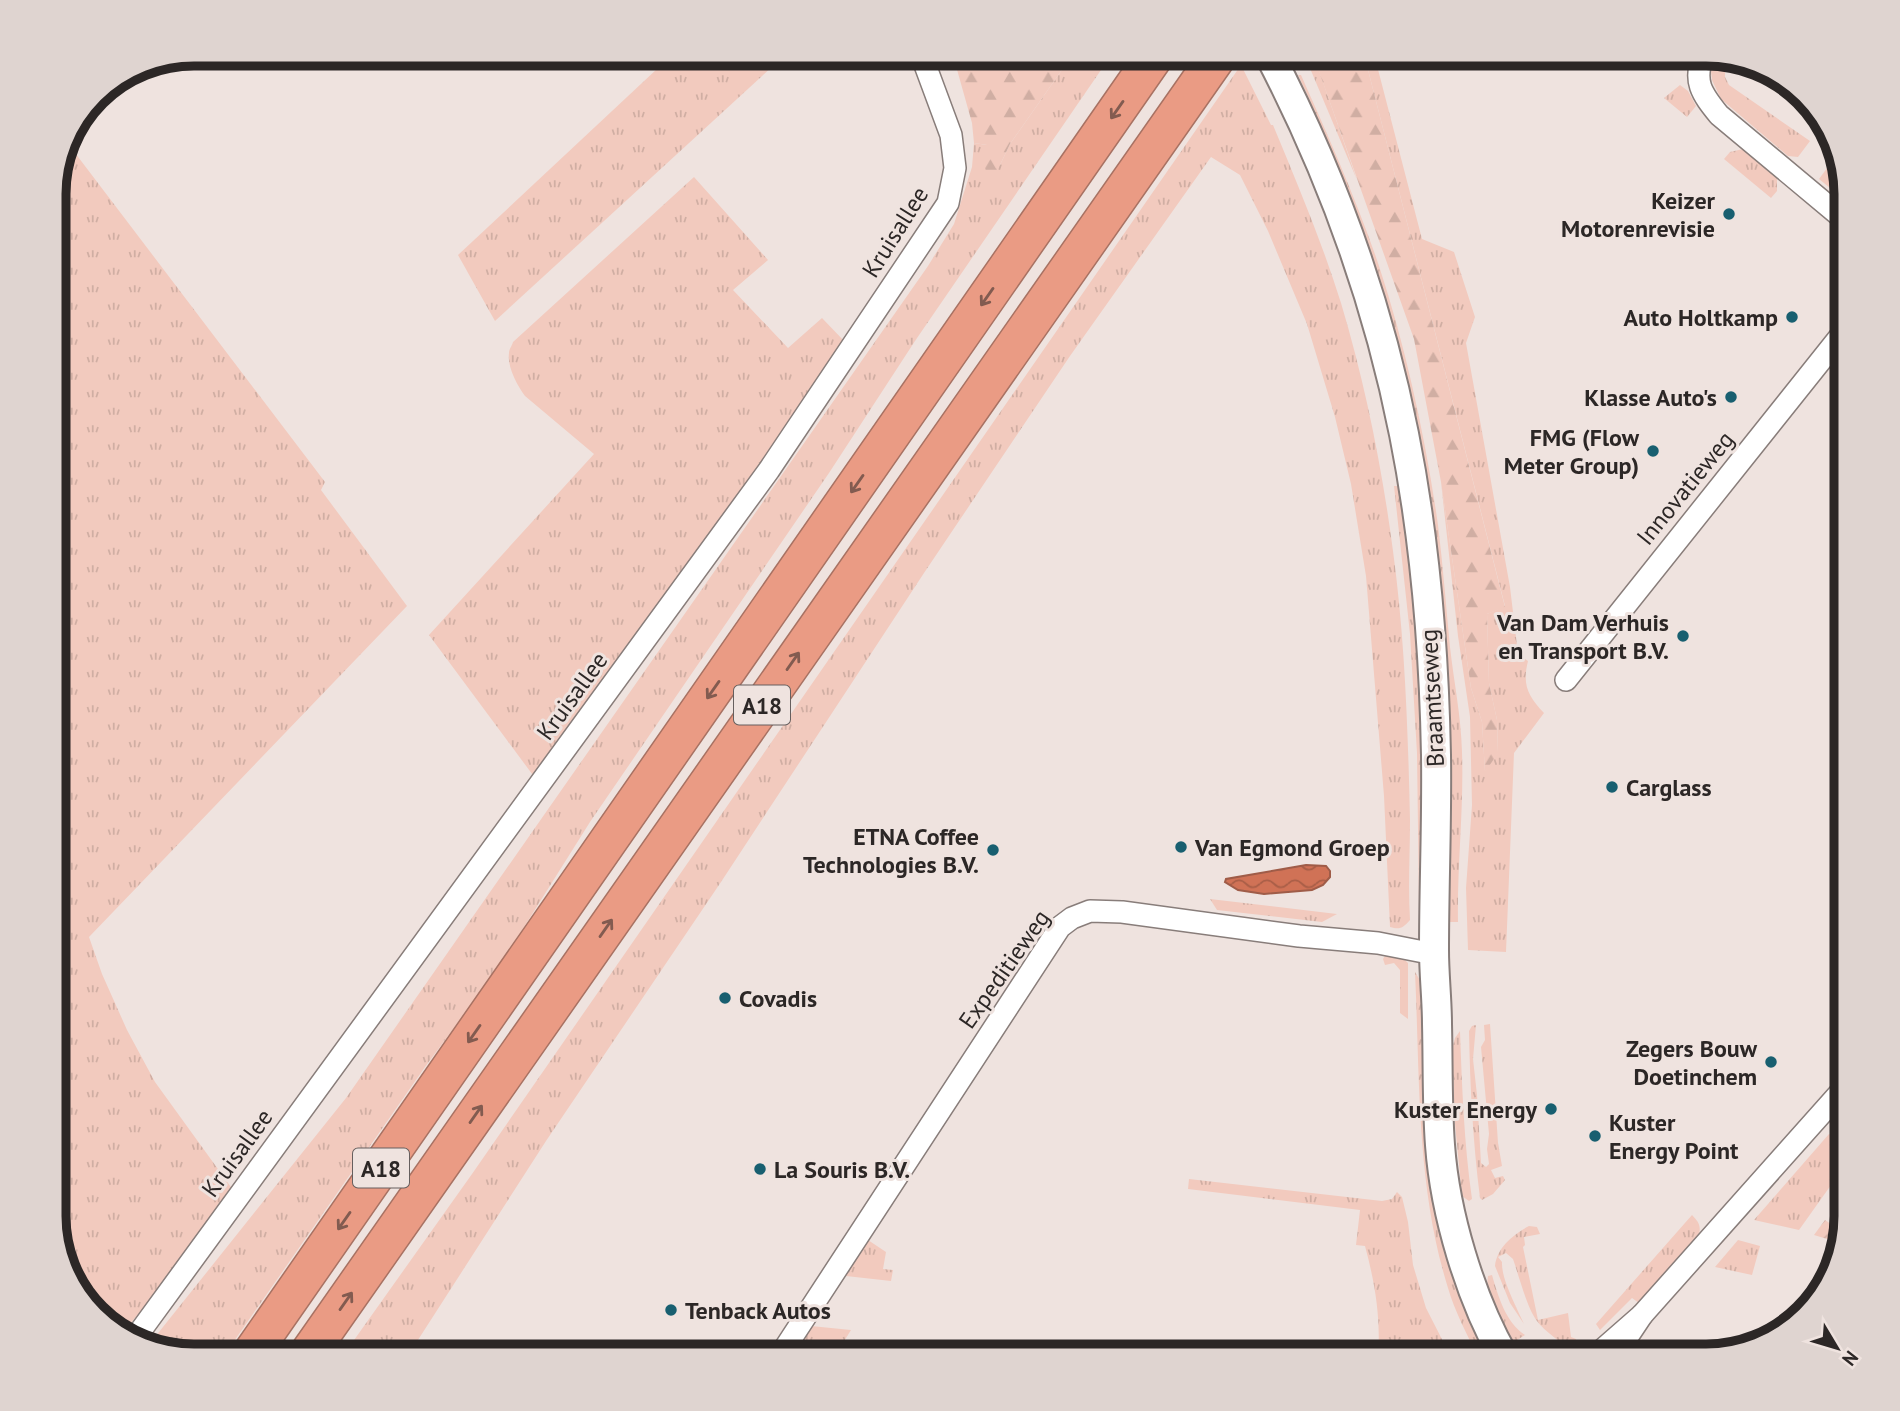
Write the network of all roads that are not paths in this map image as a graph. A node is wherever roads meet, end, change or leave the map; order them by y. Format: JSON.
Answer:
{"nodes":[{"id":1,"x":925,"y":66,"type":"edge"},
{"id":2,"x":1148,"y":66,"type":"edge"},
{"id":3,"x":1211,"y":66,"type":"edge"},
{"id":4,"x":1275,"y":66,"type":"edge"},
{"id":5,"x":1700,"y":66,"type":"edge"},
{"id":6,"x":1834,"y":211,"type":"edge"},
{"id":7,"x":1834,"y":344,"type":"edge"},
{"id":8,"x":1566,"y":680,"type":"dead end"},
{"id":9,"x":1434,"y":954,"type":"junction"},
{"id":10,"x":1834,"y":1099,"type":"edge"},
{"id":11,"x":1642,"y":1315,"type":"junction"},
{"id":12,"x":140,"y":1332,"type":"edge"},
{"id":13,"x":259,"y":1344,"type":"edge"},
{"id":14,"x":315,"y":1344,"type":"edge"},
{"id":15,"x":788,"y":1344,"type":"edge"},
{"id":16,"x":1498,"y":1344,"type":"edge"},
{"id":17,"x":1609,"y":1344,"type":"edge"},
{"id":18,"x":1623,"y":1344,"type":"edge"}],
"edges":[{"from":1,"to":12,"type":"street","name":"Kruisallee"},
{"from":2,"to":13,"type":"highway","number":"A18","one_way":true},
{"from":14,"to":3,"type":"highway","number":"A18","one_way":true},
{"from":4,"to":9,"type":"street","name":"Braamtseweg"},
{"from":5,"to":6,"type":"street"},
{"from":7,"to":8,"type":"street","name":"Innovatieweg"},
{"from":9,"to":15,"type":"street","name":"Expeditieweg"},
{"from":9,"to":16,"type":"street","name":"Braamtseweg"},
{"from":10,"to":11,"type":"street"},
{"from":11,"to":17,"type":"street"},
{"from":11,"to":18,"type":"street"}]}
